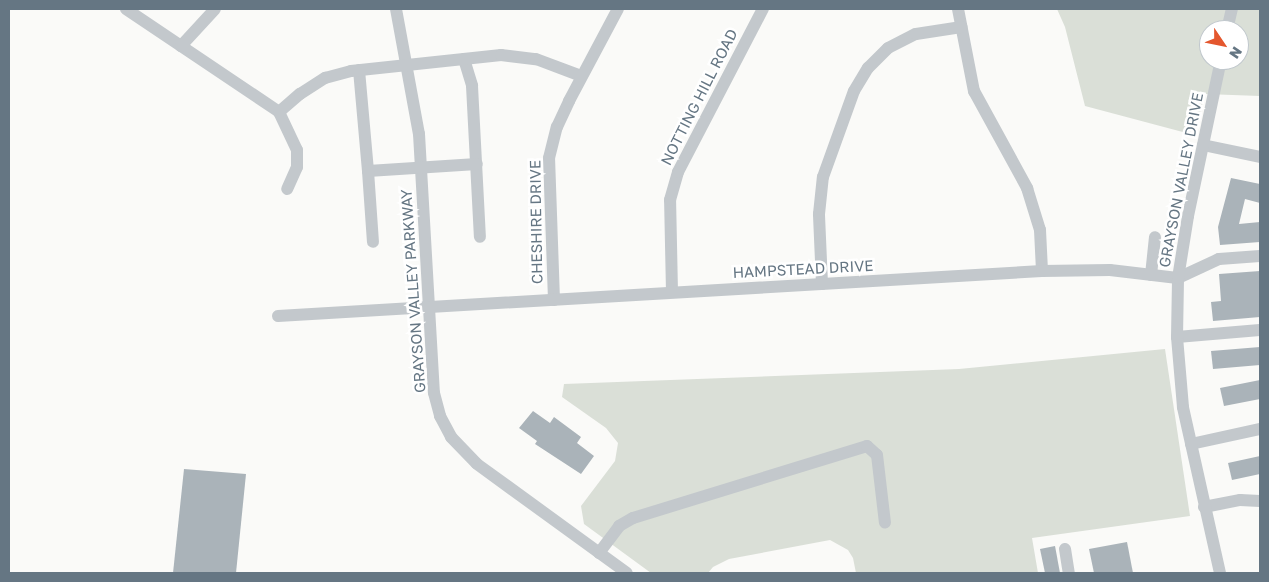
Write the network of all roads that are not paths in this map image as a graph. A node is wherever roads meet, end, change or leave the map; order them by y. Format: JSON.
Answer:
{"nodes":[{"id":1,"x":126,"y":9,"type":"edge"},
{"id":2,"x":215,"y":9,"type":"edge"},
{"id":3,"x":396,"y":9,"type":"edge"},
{"id":4,"x":618,"y":9,"type":"edge"},
{"id":5,"x":762,"y":9,"type":"edge"},
{"id":6,"x":958,"y":9,"type":"edge"},
{"id":7,"x":961,"y":27,"type":"junction"},
{"id":8,"x":181,"y":46,"type":"junction"},
{"id":9,"x":464,"y":59,"type":"junction"},
{"id":10,"x":407,"y":66,"type":"junction"},
{"id":11,"x":359,"y":70,"type":"junction"},
{"id":12,"x":1219,"y":70,"type":"edge"},
{"id":13,"x":581,"y":76,"type":"junction"},
{"id":14,"x":280,"y":112,"type":"junction"},
{"id":15,"x":1203,"y":145,"type":"junction"},
{"id":16,"x":1260,"y":157,"type":"edge"},
{"id":17,"x":477,"y":164,"type":"junction"},
{"id":18,"x":421,"y":169,"type":"junction"},
{"id":19,"x":368,"y":171,"type":"junction"},
{"id":20,"x":287,"y":189,"type":"dead end"},
{"id":21,"x":480,"y":237,"type":"dead end"},
{"id":22,"x":1155,"y":237,"type":"dead end"},
{"id":23,"x":373,"y":242,"type":"dead end"},
{"id":24,"x":1260,"y":256,"type":"edge"},
{"id":25,"x":1042,"y":271,"type":"junction"},
{"id":26,"x":1151,"y":275,"type":"junction"},
{"id":27,"x":1178,"y":278,"type":"junction"},
{"id":28,"x":822,"y":284,"type":"junction"},
{"id":29,"x":672,"y":292,"type":"junction"},
{"id":30,"x":554,"y":300,"type":"junction"},
{"id":31,"x":429,"y":309,"type":"junction"},
{"id":32,"x":278,"y":316,"type":"dead end"},
{"id":33,"x":1260,"y":330,"type":"edge"},
{"id":34,"x":1177,"y":337,"type":"junction"},
{"id":35,"x":1260,"y":429,"type":"edge"},
{"id":36,"x":1191,"y":444,"type":"junction"},
{"id":37,"x":1260,"y":501,"type":"edge"},
{"id":38,"x":1204,"y":507,"type":"junction"},
{"id":39,"x":885,"y":523,"type":"dead end"},
{"id":40,"x":1065,"y":548,"type":"dead end"},
{"id":41,"x":599,"y":553,"type":"junction"},
{"id":42,"x":627,"y":573,"type":"edge"},
{"id":43,"x":1069,"y":573,"type":"edge"},
{"id":44,"x":1220,"y":573,"type":"edge"}],
"edges":[{"from":1,"to":8,"type":"street"},
{"from":2,"to":8,"type":"street"},
{"from":3,"to":10,"type":"street","name":"GRAYSON VALLEY PARKWAY"},
{"from":4,"to":13,"type":"street","name":"CHESHIRE DRIVE"},
{"from":5,"to":29,"type":"street","name":"NOTTING HILL ROAD"},
{"from":6,"to":7,"type":"street"},
{"from":7,"to":25,"type":"street"},
{"from":7,"to":28,"type":"street"},
{"from":8,"to":14,"type":"street"},
{"from":9,"to":10,"type":"street"},
{"from":9,"to":13,"type":"street"},
{"from":9,"to":17,"type":"street"},
{"from":10,"to":11,"type":"street"},
{"from":10,"to":18,"type":"street","name":"GRAYSON VALLEY PARKWAY"},
{"from":11,"to":14,"type":"street"},
{"from":11,"to":19,"type":"street"},
{"from":12,"to":15,"type":"street","name":"GRAYSON VALLEY DRIVE"},
{"from":13,"to":30,"type":"street","name":"CHESHIRE DRIVE"},
{"from":14,"to":20,"type":"street"},
{"from":15,"to":16,"type":"street"},
{"from":15,"to":27,"type":"street","name":"GRAYSON VALLEY DRIVE"},
{"from":17,"to":18,"type":"street"},
{"from":17,"to":21,"type":"street"},
{"from":18,"to":19,"type":"street"},
{"from":18,"to":31,"type":"street","name":"GRAYSON VALLEY PARKWAY"},
{"from":19,"to":23,"type":"street"},
{"from":22,"to":26,"type":"street"},
{"from":24,"to":27,"type":"street"},
{"from":25,"to":26,"type":"street","name":"HAMPSTEAD DRIVE"},
{"from":25,"to":28,"type":"street","name":"HAMPSTEAD DRIVE"},
{"from":26,"to":27,"type":"street","name":"HAMPSTEAD DRIVE"},
{"from":27,"to":34,"type":"street","name":"GRAYSON VALLEY DRIVE"},
{"from":28,"to":29,"type":"street","name":"HAMPSTEAD DRIVE"},
{"from":29,"to":30,"type":"street","name":"HAMPSTEAD DRIVE"},
{"from":30,"to":31,"type":"street","name":"HAMPSTEAD DRIVE"},
{"from":31,"to":32,"type":"street","name":"HAMPSTEAD DRIVE"},
{"from":31,"to":41,"type":"street","name":"GRAYSON VALLEY PARKWAY"},
{"from":33,"to":34,"type":"street"},
{"from":34,"to":36,"type":"street","name":"GRAYSON VALLEY DRIVE"},
{"from":35,"to":36,"type":"street"},
{"from":36,"to":38,"type":"street","name":"GRAYSON VALLEY DRIVE"},
{"from":37,"to":38,"type":"street"},
{"from":38,"to":44,"type":"street","name":"GRAYSON VALLEY DRIVE"},
{"from":39,"to":41,"type":"street"},
{"from":40,"to":43,"type":"street"},
{"from":41,"to":42,"type":"street","name":"GRAYSON VALLEY PARKWAY"}]}
